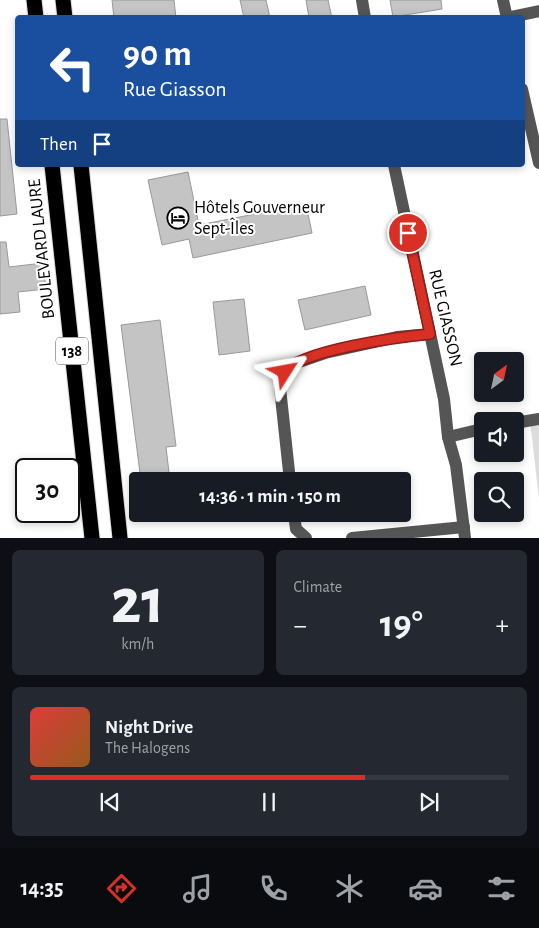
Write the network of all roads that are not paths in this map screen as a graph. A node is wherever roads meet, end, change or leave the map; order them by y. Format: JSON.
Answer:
{"nodes":[{"id":1,"x":34,"y":0,"type":"edge"},
{"id":2,"x":63,"y":0,"type":"edge"},
{"id":3,"x":362,"y":0,"type":"edge"},
{"id":4,"x":503,"y":0,"type":"edge"},
{"id":5,"x":539,"y":10,"type":"edge"},
{"id":6,"x":36,"y":15,"type":"edge"},
{"id":7,"x":65,"y":15,"type":"edge"},
{"id":8,"x":364,"y":15,"type":"edge"},
{"id":9,"x":506,"y":15,"type":"edge"},
{"id":10,"x":515,"y":15,"type":"edge"},
{"id":11,"x":525,"y":101,"type":"edge"},
{"id":12,"x":538,"y":155,"type":"edge"},
{"id":13,"x":52,"y":167,"type":"edge"},
{"id":14,"x":80,"y":167,"type":"edge"},
{"id":15,"x":394,"y":167,"type":"edge"},
{"id":16,"x":430,"y":334,"type":"junction"},
{"id":17,"x":539,"y":419,"type":"edge"},
{"id":18,"x":524,"y":422,"type":"edge"},
{"id":19,"x":474,"y":431,"type":"edge"},
{"id":20,"x":448,"y":437,"type":"junction"},
{"id":21,"x":289,"y":472,"type":"edge"},
{"id":22,"x":295,"y":522,"type":"edge"},
{"id":23,"x":464,"y":532,"type":"edge"},
{"id":24,"x":92,"y":538,"type":"edge"},
{"id":25,"x":120,"y":538,"type":"edge"},
{"id":26,"x":306,"y":538,"type":"edge"},
{"id":27,"x":352,"y":538,"type":"edge"}],
"edges":[{"from":1,"to":6,"type":"highway"},
{"from":2,"to":7,"type":"highway"},
{"from":3,"to":8,"type":"street"},
{"from":4,"to":9,"type":"street"},
{"from":5,"to":10,"type":"street"},
{"from":11,"to":12,"type":"street"},
{"from":13,"to":24,"type":"highway","name":"BOULEVARD LAURE","number":"138"},
{"from":14,"to":25,"type":"highway","number":"138"},
{"from":15,"to":16,"type":"street","name":"RUE GIASSON"},
{"from":16,"to":20,"type":"street","name":"RUE GIASSON"},
{"from":16,"to":21,"type":"street"},
{"from":17,"to":18,"type":"street"},
{"from":19,"to":20,"type":"street"},
{"from":20,"to":23,"type":"street","name":"RUE GIASSON"},
{"from":22,"to":26,"type":"street"},
{"from":23,"to":27,"type":"street"}]}
